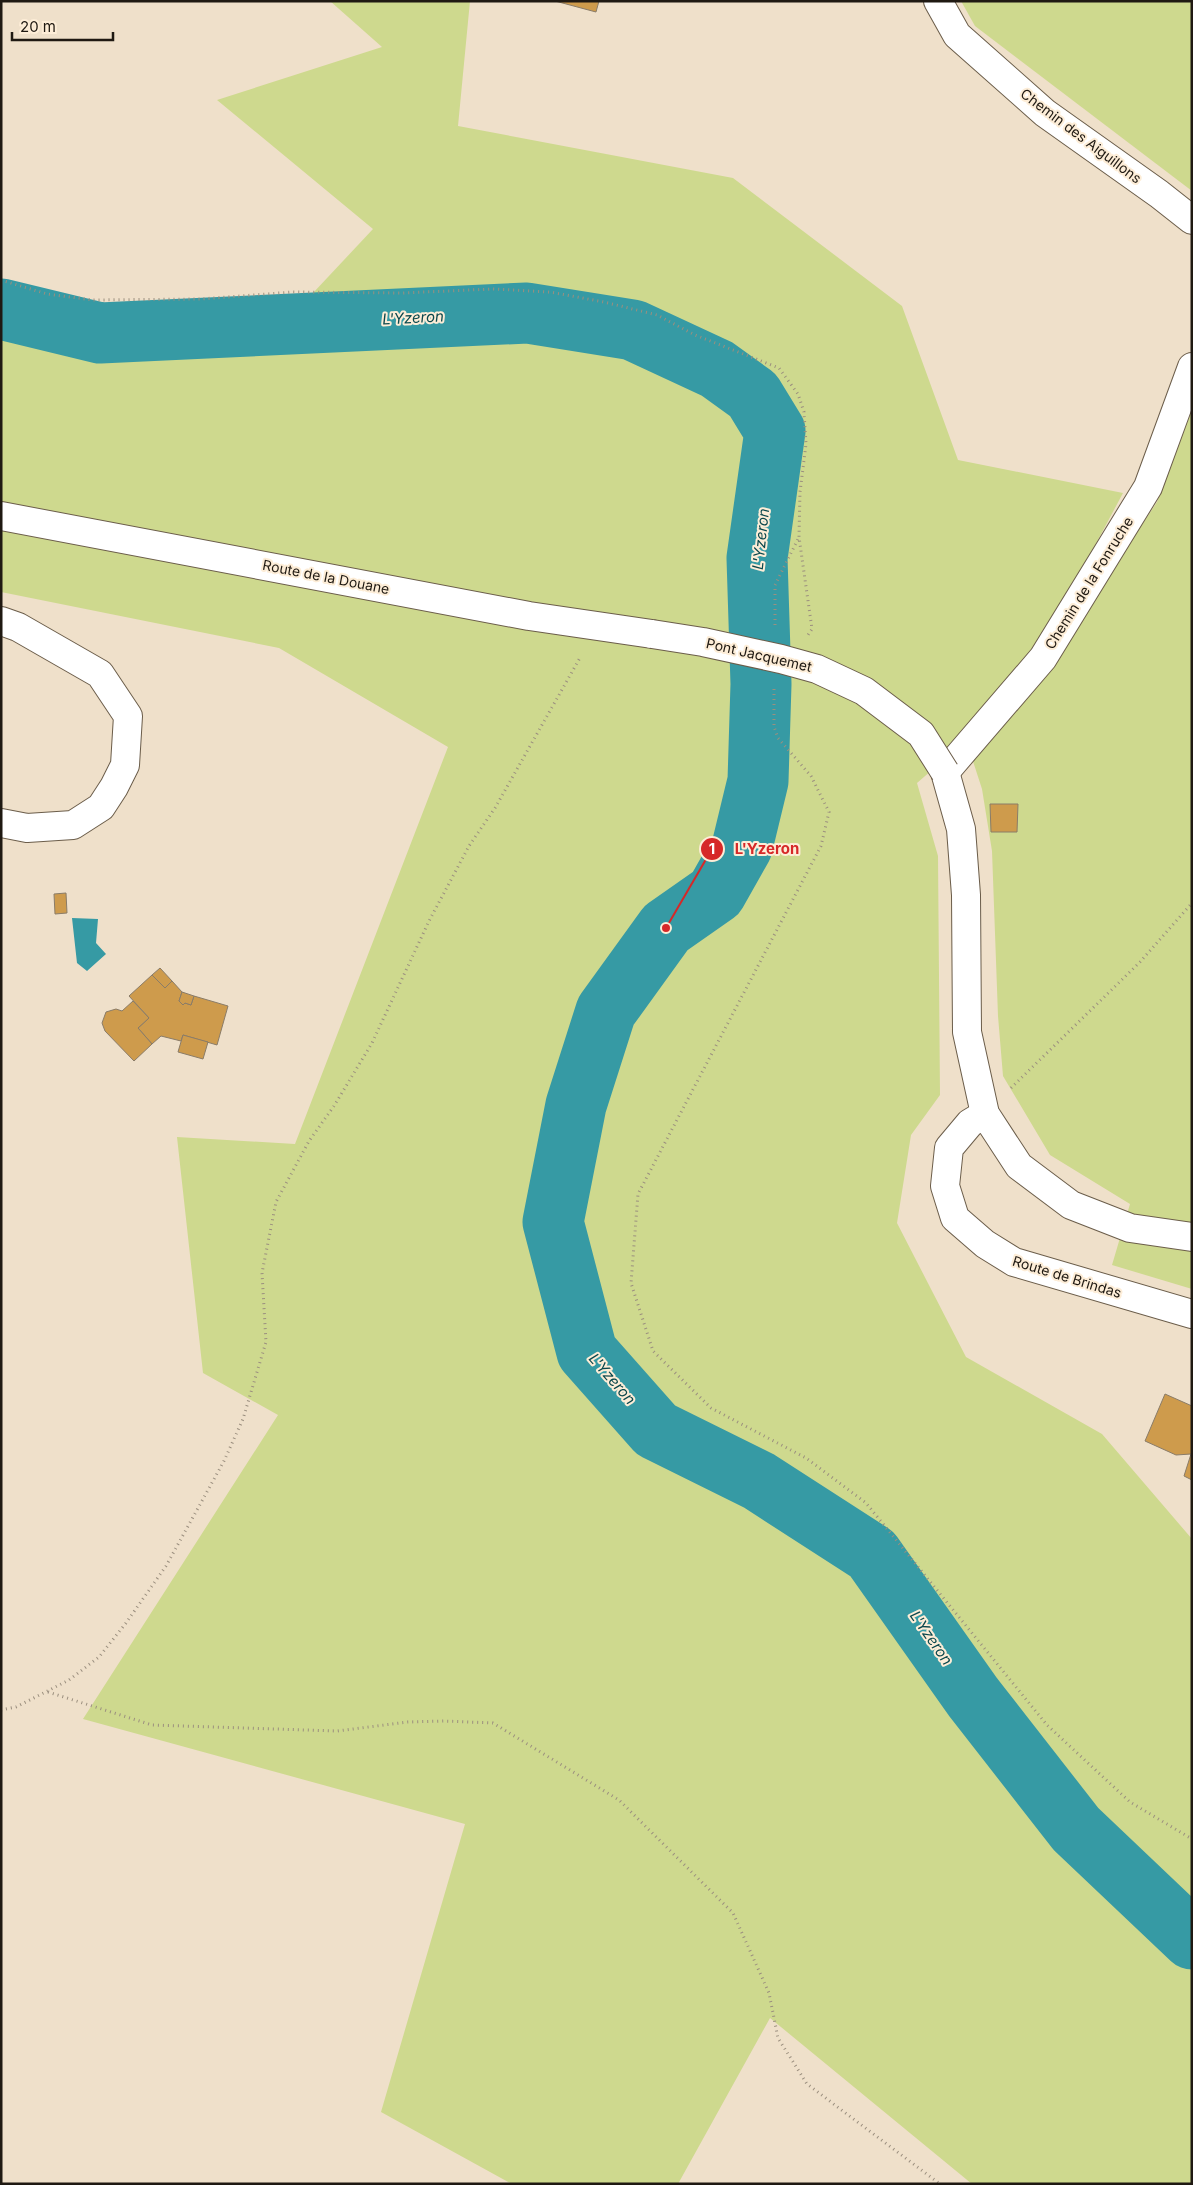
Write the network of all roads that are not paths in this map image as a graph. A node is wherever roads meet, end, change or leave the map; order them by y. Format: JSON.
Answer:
{"nodes":[{"id":1,"x":938,"y":1,"type":"edge"},
{"id":2,"x":1192,"y":220,"type":"edge"},
{"id":3,"x":1192,"y":368,"type":"edge"},
{"id":4,"x":1,"y":516,"type":"edge"},
{"id":5,"x":1,"y":621,"type":"edge"},
{"id":6,"x":652,"y":634,"type":"joint"},
{"id":7,"x":944,"y":772,"type":"junction"},
{"id":8,"x":1,"y":823,"type":"edge"},
{"id":9,"x":985,"y":1114,"type":"junction"},
{"id":10,"x":1192,"y":1237,"type":"edge"},
{"id":11,"x":1192,"y":1314,"type":"edge"}],
"edges":[{"from":1,"to":2,"type":"main road","name":"Chemin des Aiguillons"},
{"from":3,"to":7,"type":"main road","name":"Chemin de la Fonruche"},
{"from":4,"to":6,"type":"main road","name":"Route de la Douane"},
{"from":5,"to":8,"type":"main road"},
{"from":6,"to":7,"type":"main road","name":"Pont Jacquemet","bridge":true},
{"from":7,"to":9,"type":"main road"},
{"from":9,"to":10,"type":"main road"},
{"from":9,"to":11,"type":"main road","name":"Route de Brindas"}]}
